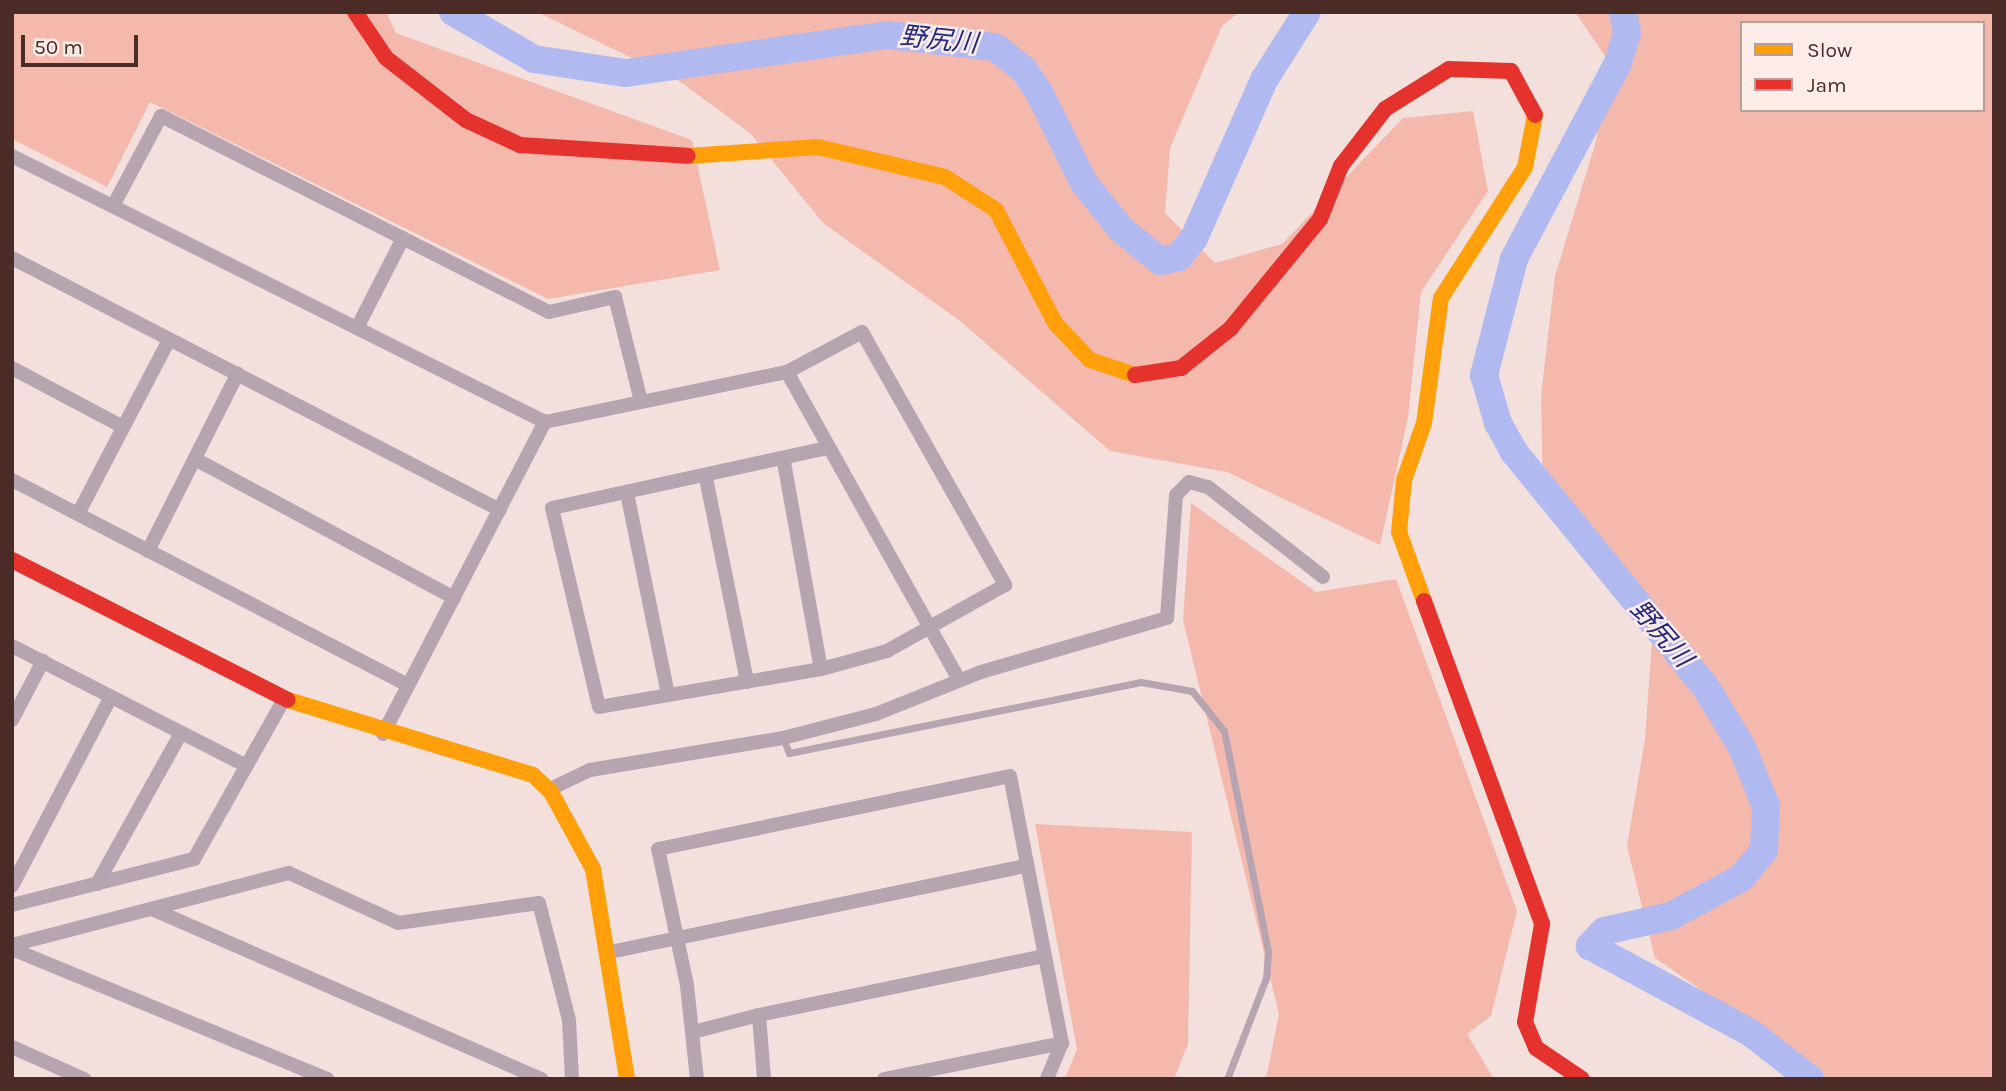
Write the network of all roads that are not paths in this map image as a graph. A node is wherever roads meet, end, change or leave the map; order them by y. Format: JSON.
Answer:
{"nodes":[{"id":1,"x":355,"y":12,"type":"edge"},
{"id":2,"x":12,"y":156,"type":"edge"},
{"id":3,"x":113,"y":206,"type":"junction"},
{"id":4,"x":403,"y":238,"type":"junction"},
{"id":5,"x":12,"y":258,"type":"edge"},
{"id":6,"x":357,"y":328,"type":"junction"},
{"id":7,"x":169,"y":340,"type":"junction"},
{"id":8,"x":12,"y":368,"type":"edge"},
{"id":9,"x":787,"y":372,"type":"junction"},
{"id":10,"x":238,"y":373,"type":"junction"},
{"id":11,"x":641,"y":401,"type":"junction"},
{"id":12,"x":545,"y":422,"type":"junction"},
{"id":13,"x":123,"y":427,"type":"junction"},
{"id":14,"x":828,"y":448,"type":"junction"},
{"id":15,"x":195,"y":458,"type":"junction"},
{"id":16,"x":784,"y":462,"type":"junction"},
{"id":17,"x":706,"y":478,"type":"junction"},
{"id":18,"x":12,"y":480,"type":"edge"},
{"id":19,"x":627,"y":493,"type":"junction"},
{"id":20,"x":500,"y":510,"type":"junction"},
{"id":21,"x":78,"y":514,"type":"junction"},
{"id":22,"x":149,"y":551,"type":"junction"},
{"id":23,"x":12,"y":560,"type":"edge"},
{"id":24,"x":1323,"y":577,"type":"dead end"},
{"id":25,"x":454,"y":598,"type":"junction"},
{"id":26,"x":929,"y":629,"type":"junction"},
{"id":27,"x":12,"y":646,"type":"edge"},
{"id":28,"x":43,"y":661,"type":"junction"},
{"id":29,"x":821,"y":669,"type":"junction"},
{"id":30,"x":959,"y":680,"type":"junction"},
{"id":31,"x":747,"y":682,"type":"junction"},
{"id":32,"x":407,"y":684,"type":"junction"},
{"id":33,"x":668,"y":695,"type":"junction"},
{"id":34,"x":111,"y":697,"type":"junction"},
{"id":35,"x":284,"y":699,"type":"junction"},
{"id":36,"x":12,"y":720,"type":"edge"},
{"id":37,"x":181,"y":733,"type":"junction"},
{"id":38,"x":383,"y":734,"type":"junction"},
{"id":39,"x":783,"y":738,"type":"junction"},
{"id":40,"x":246,"y":766,"type":"junction"},
{"id":41,"x":548,"y":790,"type":"junction"},
{"id":42,"x":1027,"y":866,"type":"junction"},
{"id":43,"x":97,"y":884,"type":"junction"},
{"id":44,"x":12,"y":886,"type":"edge"},
{"id":45,"x":12,"y":905,"type":"edge"},
{"id":46,"x":152,"y":909,"type":"junction"},
{"id":47,"x":677,"y":939,"type":"junction"},
{"id":48,"x":12,"y":947,"type":"edge"},
{"id":49,"x":610,"y":952,"type":"junction"},
{"id":50,"x":1045,"y":956,"type":"junction"},
{"id":51,"x":759,"y":1015,"type":"junction"},
{"id":52,"x":693,"y":1032,"type":"junction"},
{"id":53,"x":1062,"y":1043,"type":"junction"},
{"id":54,"x":12,"y":1047,"type":"edge"},
{"id":55,"x":915,"y":1076,"type":"edge"},
{"id":56,"x":84,"y":1079,"type":"edge"},
{"id":57,"x":327,"y":1079,"type":"edge"},
{"id":58,"x":541,"y":1079,"type":"edge"},
{"id":59,"x":572,"y":1079,"type":"edge"},
{"id":60,"x":627,"y":1079,"type":"edge"},
{"id":61,"x":697,"y":1079,"type":"edge"},
{"id":62,"x":764,"y":1079,"type":"edge"},
{"id":63,"x":884,"y":1079,"type":"edge"},
{"id":64,"x":1047,"y":1079,"type":"edge"},
{"id":65,"x":1227,"y":1079,"type":"edge"},
{"id":66,"x":1582,"y":1079,"type":"edge"}],
"edges":[{"from":1,"to":66,"type":"street"},
{"from":2,"to":3,"type":"street"},
{"from":3,"to":4,"type":"street"},
{"from":3,"to":6,"type":"street"},
{"from":4,"to":6,"type":"street"},
{"from":4,"to":11,"type":"street"},
{"from":5,"to":7,"type":"street"},
{"from":6,"to":12,"type":"street"},
{"from":7,"to":10,"type":"street"},
{"from":7,"to":13,"type":"street"},
{"from":8,"to":13,"type":"street"},
{"from":9,"to":11,"type":"street"},
{"from":9,"to":14,"type":"street"},
{"from":9,"to":26,"type":"street"},
{"from":10,"to":15,"type":"street"},
{"from":10,"to":20,"type":"street"},
{"from":11,"to":12,"type":"street"},
{"from":12,"to":20,"type":"street"},
{"from":13,"to":21,"type":"street"},
{"from":14,"to":16,"type":"street"},
{"from":14,"to":26,"type":"street"},
{"from":15,"to":22,"type":"street"},
{"from":15,"to":25,"type":"street"},
{"from":16,"to":17,"type":"street"},
{"from":16,"to":29,"type":"street"},
{"from":17,"to":19,"type":"street"},
{"from":17,"to":31,"type":"street"},
{"from":18,"to":21,"type":"street"},
{"from":19,"to":33,"type":"street"},
{"from":19,"to":33,"type":"street"},
{"from":20,"to":25,"type":"street"},
{"from":21,"to":22,"type":"street"},
{"from":22,"to":32,"type":"street"},
{"from":23,"to":35,"type":"street"},
{"from":24,"to":30,"type":"street"},
{"from":25,"to":32,"type":"street"},
{"from":26,"to":29,"type":"street"},
{"from":26,"to":30,"type":"street"},
{"from":27,"to":28,"type":"street"},
{"from":28,"to":34,"type":"street"},
{"from":28,"to":36,"type":"street"},
{"from":29,"to":31,"type":"street"},
{"from":30,"to":39,"type":"street"},
{"from":31,"to":33,"type":"street"},
{"from":32,"to":38,"type":"street"},
{"from":34,"to":37,"type":"street"},
{"from":34,"to":44,"type":"street"},
{"from":35,"to":38,"type":"street"},
{"from":35,"to":40,"type":"street"},
{"from":37,"to":40,"type":"street"},
{"from":37,"to":43,"type":"street"},
{"from":38,"to":41,"type":"street"},
{"from":39,"to":41,"type":"street"},
{"from":39,"to":65,"type":"lane"},
{"from":40,"to":43,"type":"street"},
{"from":41,"to":49,"type":"street"},
{"from":42,"to":47,"type":"street"},
{"from":42,"to":47,"type":"street"},
{"from":42,"to":50,"type":"street"},
{"from":43,"to":45,"type":"street"},
{"from":46,"to":48,"type":"street"},
{"from":46,"to":58,"type":"street"},
{"from":46,"to":59,"type":"street"},
{"from":47,"to":49,"type":"street"},
{"from":47,"to":52,"type":"street"},
{"from":48,"to":57,"type":"street"},
{"from":49,"to":60,"type":"street"},
{"from":50,"to":51,"type":"street"},
{"from":50,"to":53,"type":"street"},
{"from":51,"to":52,"type":"street"},
{"from":51,"to":62,"type":"street"},
{"from":52,"to":61,"type":"street"},
{"from":53,"to":55,"type":"street"},
{"from":53,"to":64,"type":"street"},
{"from":54,"to":56,"type":"street"},
{"from":55,"to":63,"type":"street"}]}
